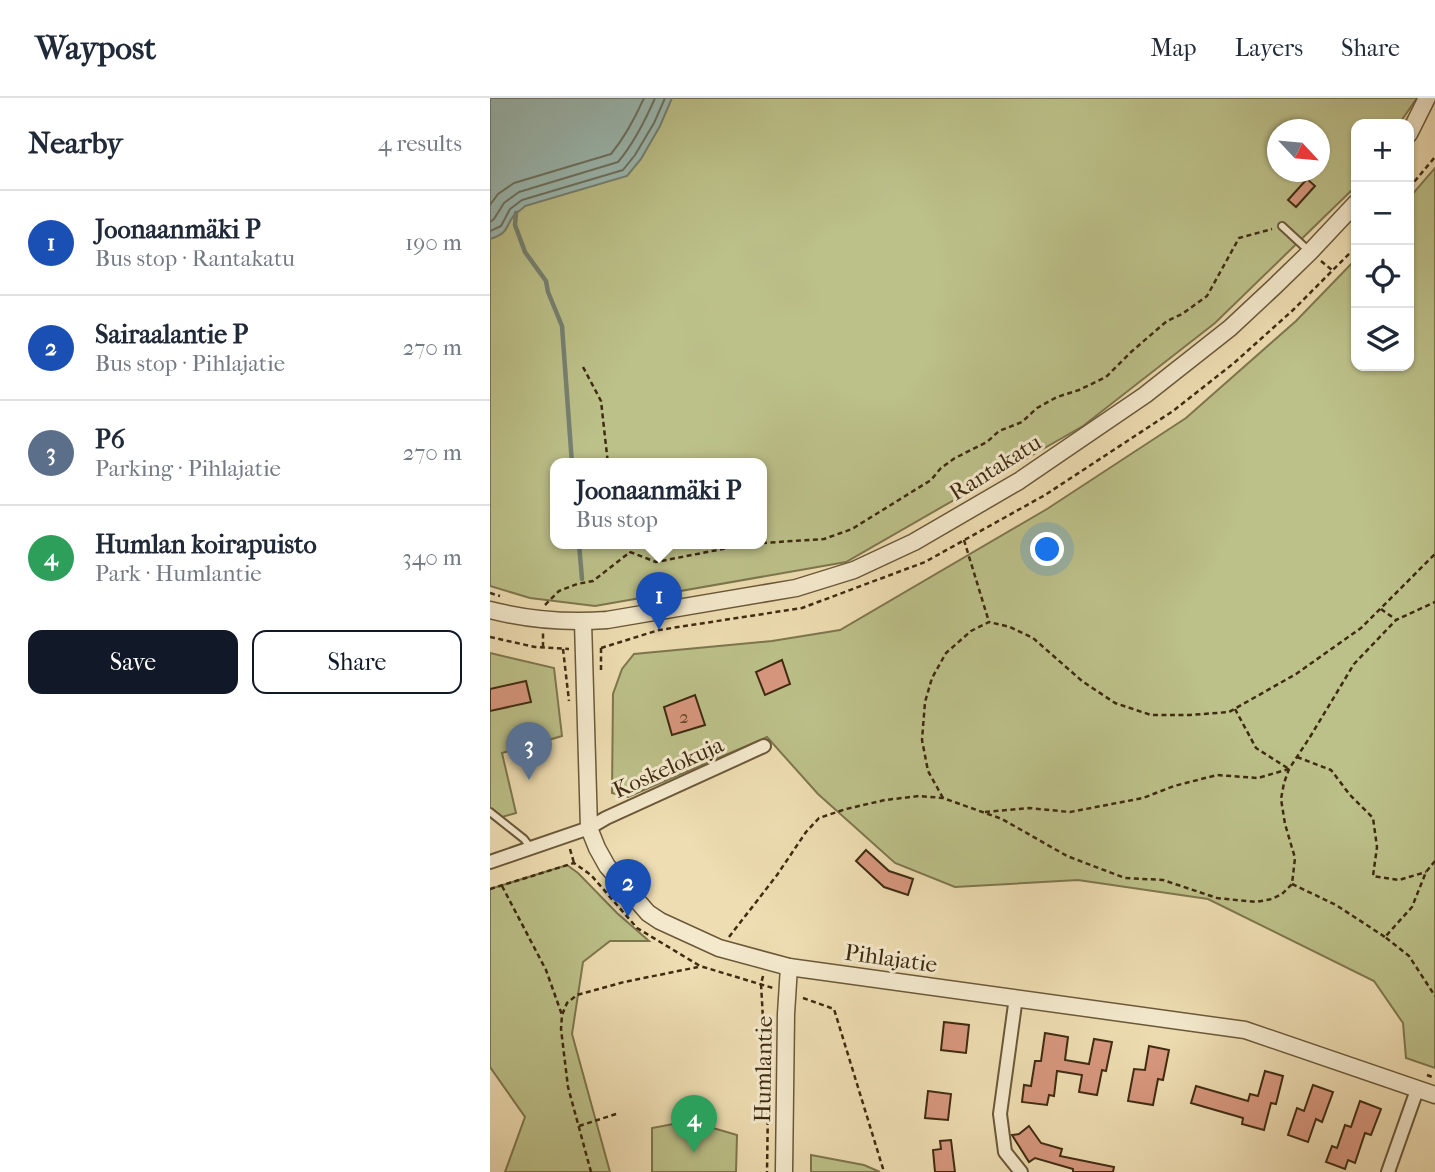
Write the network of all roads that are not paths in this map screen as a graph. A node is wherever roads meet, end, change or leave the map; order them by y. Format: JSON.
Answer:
{"nodes":[{"id":1,"x":1427,"y":98,"type":"edge"},
{"id":2,"x":1414,"y":124,"type":"edge"},
{"id":3,"x":1351,"y":208,"type":"edge"},
{"id":4,"x":1282,"y":226,"type":"road end"},
{"id":5,"x":1310,"y":252,"type":"junction"},
{"id":6,"x":490,"y":610,"type":"edge"},
{"id":7,"x":583,"y":622,"type":"junction"},
{"id":8,"x":764,"y":746,"type":"dead end"},
{"id":9,"x":490,"y":812,"type":"edge"},
{"id":10,"x":589,"y":828,"type":"junction"},
{"id":11,"x":531,"y":848,"type":"junction"},
{"id":12,"x":490,"y":862,"type":"edge"},
{"id":13,"x":789,"y":967,"type":"junction"},
{"id":14,"x":1016,"y":997,"type":"junction"},
{"id":15,"x":1417,"y":1090,"type":"junction"},
{"id":16,"x":1435,"y":1095,"type":"edge"},
{"id":17,"x":784,"y":1172,"type":"edge"},
{"id":18,"x":1021,"y":1172,"type":"edge"},
{"id":19,"x":1388,"y":1172,"type":"edge"}],
"edges":[{"from":1,"to":2,"type":"street"},
{"from":3,"to":5,"type":"street","name":"Rantakatu"},
{"from":4,"to":5,"type":"lane"},
{"from":5,"to":7,"type":"street","name":"Rantakatu"},
{"from":6,"to":7,"type":"street","name":"Rantakatu"},
{"from":7,"to":10,"type":"street","name":"Pihlajatie"},
{"from":8,"to":10,"type":"street","name":"Koskelokuja"},
{"from":9,"to":11,"type":"lane"},
{"from":10,"to":11,"type":"street","name":"Koskelokuja"},
{"from":10,"to":13,"type":"street","name":"Pihlajatie"},
{"from":11,"to":12,"type":"street","name":"Koskelokuja"},
{"from":13,"to":14,"type":"street","name":"Pihlajatie"},
{"from":13,"to":17,"type":"street","name":"Humlantie"},
{"from":14,"to":15,"type":"street","name":"Pihlajatie"},
{"from":14,"to":18,"type":"street"},
{"from":15,"to":16,"type":"street","name":"Pihlajatie"},
{"from":15,"to":19,"type":"street"}]}
